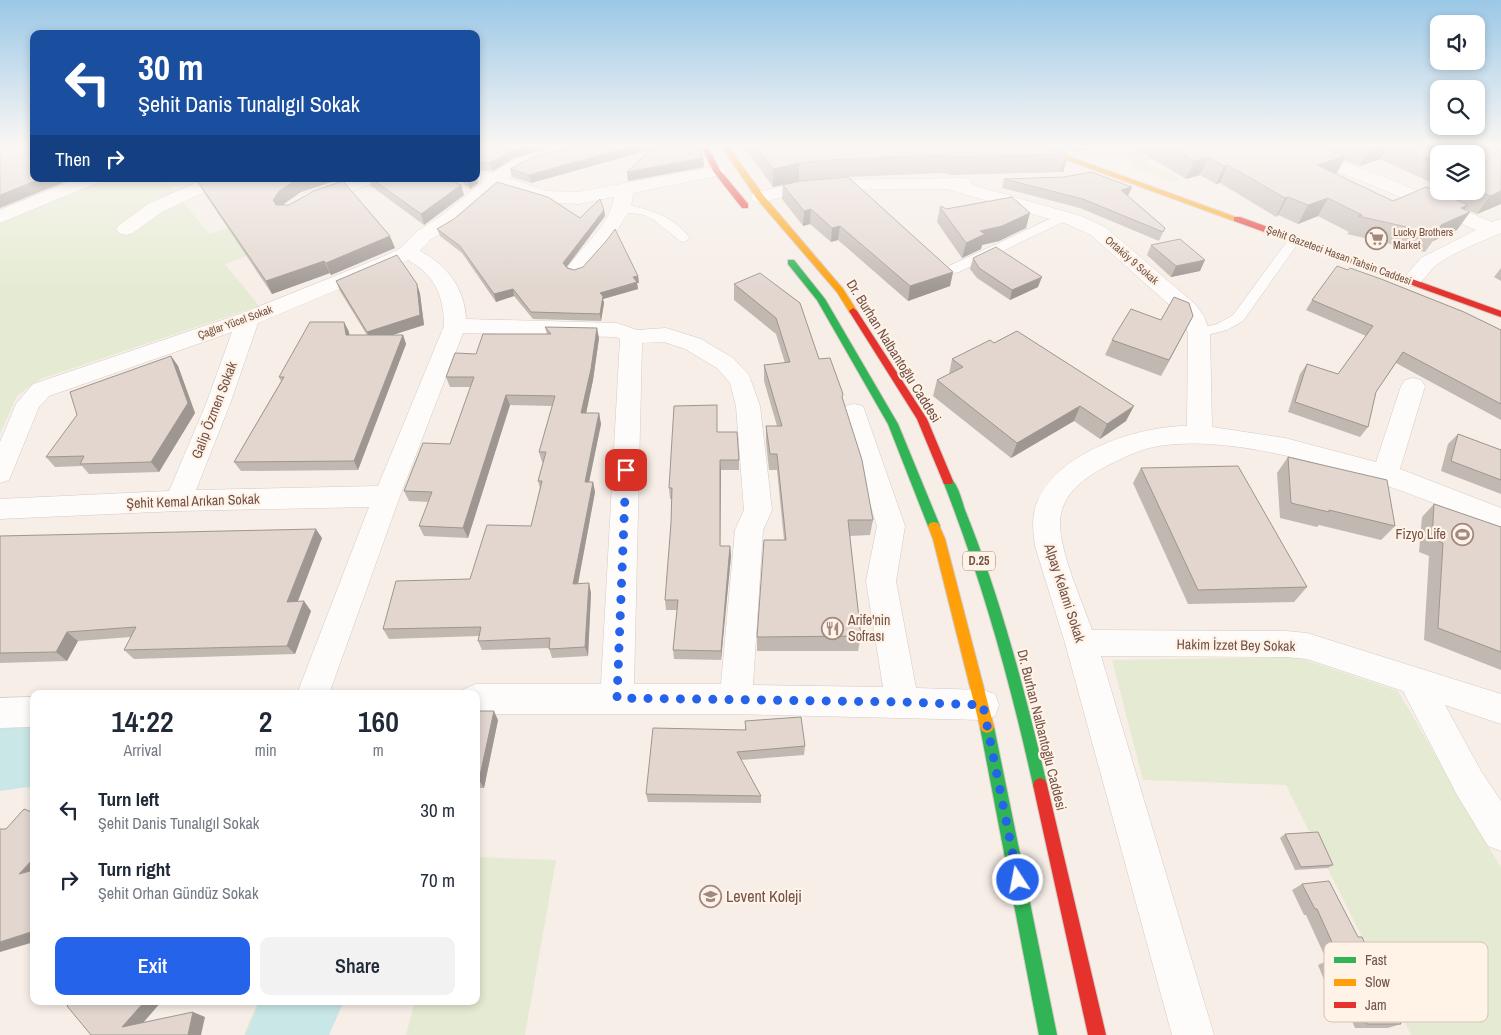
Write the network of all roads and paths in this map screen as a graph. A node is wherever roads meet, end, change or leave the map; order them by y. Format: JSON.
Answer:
{"nodes":[{"id":1,"x":52,"y":195,"type":"edge"},
{"id":2,"x":182,"y":195,"type":"edge"},
{"id":3,"x":318,"y":195,"type":"edge"},
{"id":4,"x":469,"y":195,"type":"edge"},
{"id":5,"x":553,"y":195,"type":"edge"},
{"id":6,"x":635,"y":195,"type":"edge"},
{"id":7,"x":737,"y":195,"type":"edge"},
{"id":8,"x":767,"y":195,"type":"edge"},
{"id":9,"x":989,"y":195,"type":"edge"},
{"id":10,"x":1172,"y":195,"type":"edge"},
{"id":11,"x":1415,"y":195,"type":"edge"},
{"id":12,"x":760,"y":197,"type":"joint"},
{"id":13,"x":623,"y":199,"type":"junction"},
{"id":14,"x":296,"y":205,"type":"edge"},
{"id":15,"x":0,"y":217,"type":"edge"},
{"id":16,"x":1063,"y":217,"type":"junction"},
{"id":17,"x":755,"y":218,"type":"dead end"},
{"id":18,"x":1496,"y":227,"type":"edge"},
{"id":19,"x":126,"y":229,"type":"dead end"},
{"id":20,"x":684,"y":238,"type":"dead end"},
{"id":21,"x":1295,"y":239,"type":"junction"},
{"id":22,"x":408,"y":252,"type":"junction"},
{"id":23,"x":785,"y":255,"type":"dead end"},
{"id":24,"x":576,"y":269,"type":"edge"},
{"id":25,"x":954,"y":269,"type":"dead end"},
{"id":26,"x":1411,"y":281,"type":"junction"},
{"id":27,"x":1501,"y":314,"type":"edge"},
{"id":28,"x":248,"y":318,"type":"junction"},
{"id":29,"x":455,"y":326,"type":"junction"},
{"id":30,"x":1199,"y":332,"type":"junction"},
{"id":31,"x":631,"y":337,"type":"junction"},
{"id":32,"x":1413,"y":386,"type":"dead end"},
{"id":33,"x":854,"y":412,"type":"dead end"},
{"id":34,"x":1200,"y":435,"type":"junction"},
{"id":35,"x":0,"y":473,"type":"edge"},
{"id":36,"x":1386,"y":474,"type":"junction"},
{"id":37,"x":387,"y":496,"type":"junction"},
{"id":38,"x":178,"y":501,"type":"junction"},
{"id":39,"x":0,"y":509,"type":"edge"},
{"id":40,"x":1501,"y":519,"type":"edge"},
{"id":41,"x":1081,"y":643,"type":"junction"},
{"id":42,"x":1414,"y":681,"type":"junction"},
{"id":43,"x":314,"y":690,"type":"edge"},
{"id":44,"x":617,"y":698,"type":"junction"},
{"id":45,"x":480,"y":699,"type":"edge"},
{"id":46,"x":736,"y":699,"type":"junction"},
{"id":47,"x":902,"y":702,"type":"junction"},
{"id":48,"x":983,"y":705,"type":"junction"},
{"id":49,"x":1501,"y":708,"type":"edge"},
{"id":50,"x":30,"y":712,"type":"edge"},
{"id":51,"x":0,"y":713,"type":"edge"},
{"id":52,"x":1501,"y":833,"type":"edge"},
{"id":53,"x":1048,"y":1035,"type":"edge"},
{"id":54,"x":1096,"y":1035,"type":"edge"},
{"id":55,"x":1193,"y":1035,"type":"edge"}],
"edges":[{"from":1,"to":15,"type":"street"},
{"from":2,"to":19,"type":"street"},
{"from":3,"to":14,"type":"street"},
{"from":4,"to":22,"type":"street","name":"Çağlar Yücel Sokak"},
{"from":5,"to":13,"type":"street"},
{"from":6,"to":13,"type":"street"},
{"from":7,"to":17,"type":"main road"},
{"from":8,"to":12,"type":"street"},
{"from":9,"to":16,"type":"street","name":"Ortaköy 9 Sokak"},
{"from":10,"to":21,"type":"main road","name":"Şehit Gazeteci Hasan Tahsin Caddesi"},
{"from":11,"to":18,"type":"street"},
{"from":12,"to":54,"type":"main road","name":"Dr. Burhan Nalbantoğlu Caddesi","number":"D.25"},
{"from":13,"to":20,"type":"lane"},
{"from":13,"to":24,"type":"street"},
{"from":16,"to":25,"type":"lane"},
{"from":16,"to":30,"type":"street","name":"Ortaköy 9 Sokak"},
{"from":18,"to":26,"type":"street"},
{"from":21,"to":26,"type":"main road","name":"Şehit Gazeteci Hasan Tahsin Caddesi"},
{"from":21,"to":30,"type":"lane"},
{"from":22,"to":28,"type":"street","name":"Çağlar Yücel Sokak"},
{"from":22,"to":29,"type":"street"},
{"from":23,"to":48,"type":"main road","number":"D.25"},
{"from":26,"to":27,"type":"main road","name":"Şehit Gazeteci Hasan Tahsin Caddesi"},
{"from":28,"to":35,"type":"street","name":"Çağlar Yücel Sokak"},
{"from":28,"to":38,"type":"street","name":"Galip Özmen Sokak"},
{"from":29,"to":31,"type":"street"},
{"from":29,"to":37,"type":"street"},
{"from":30,"to":34,"type":"street","name":"Ortaköy 9 Sokak"},
{"from":31,"to":44,"type":"street"},
{"from":31,"to":46,"type":"street"},
{"from":32,"to":36,"type":"street"},
{"from":33,"to":47,"type":"street"},
{"from":34,"to":36,"type":"street","name":"Alpay Kelami Sokak"},
{"from":34,"to":41,"type":"street","name":"Alpay Kelami Sokak"},
{"from":36,"to":40,"type":"street","name":"Alpay Kelami Sokak"},
{"from":37,"to":38,"type":"street","name":"Şehit Kemal Arıkan Sokak"},
{"from":37,"to":43,"type":"street"},
{"from":38,"to":39,"type":"street","name":"Şehit Kemal Arıkan Sokak"},
{"from":41,"to":42,"type":"street","name":"Hakim İzzet Bey Sokak"},
{"from":41,"to":55,"type":"street","name":"Alpay Kelami Sokak"},
{"from":42,"to":49,"type":"street","name":"Hakim İzzet Bey Sokak"},
{"from":42,"to":52,"type":"street"},
{"from":44,"to":45,"type":"street"},
{"from":44,"to":46,"type":"street"},
{"from":46,"to":47,"type":"street"},
{"from":47,"to":48,"type":"street"},
{"from":48,"to":53,"type":"main road","number":"D.25"},
{"from":50,"to":51,"type":"street"}]}
